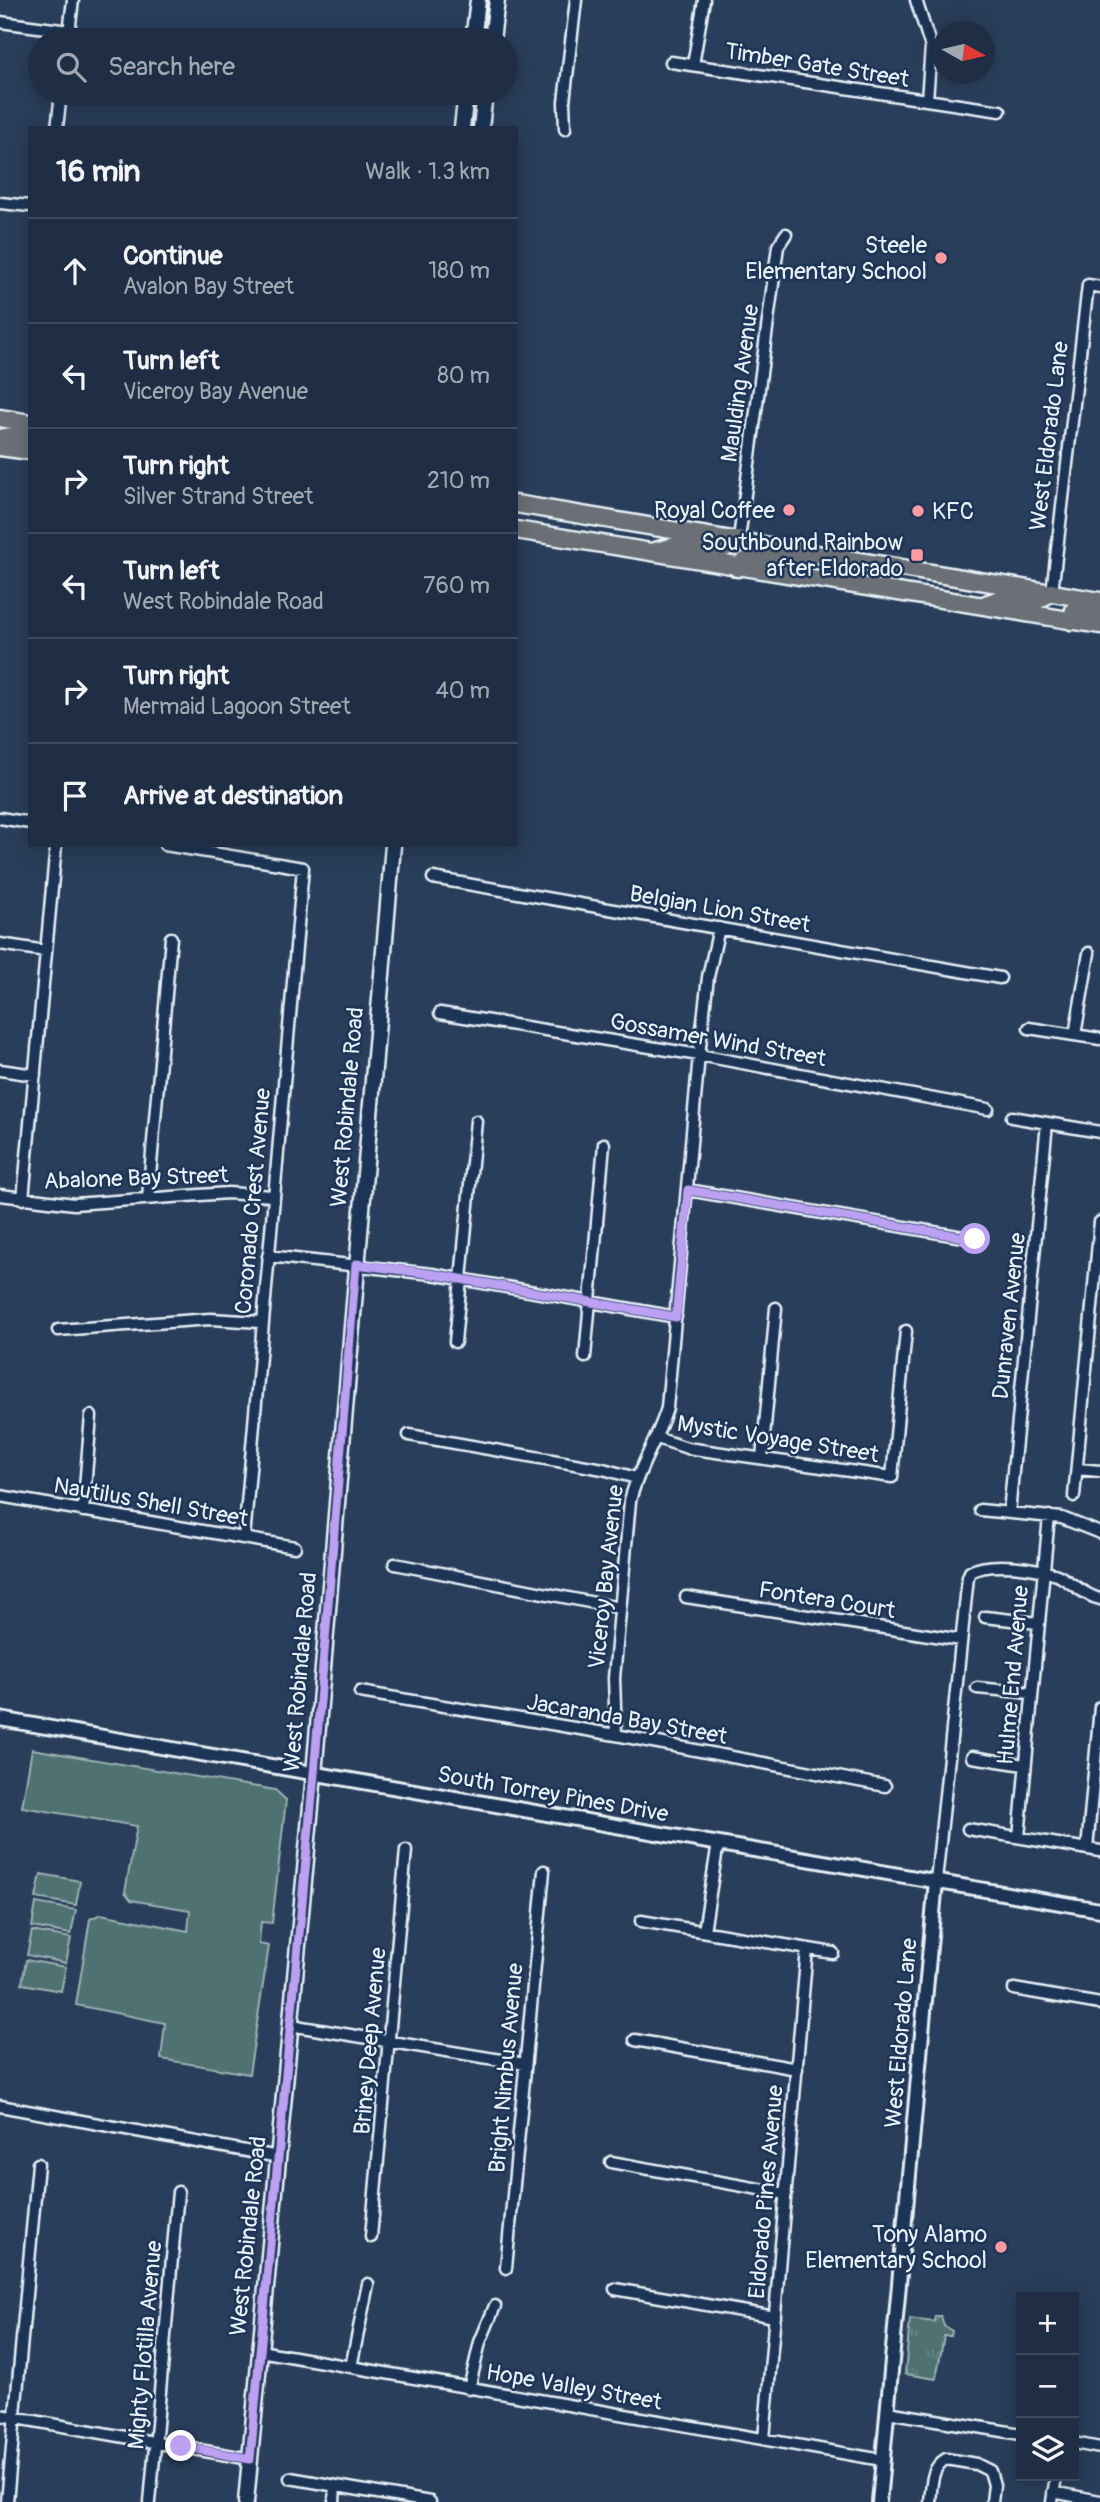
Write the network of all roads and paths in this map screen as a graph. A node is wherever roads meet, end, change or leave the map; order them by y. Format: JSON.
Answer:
{"nodes":[{"id":1,"x":73,"y":0,"type":"edge"},
{"id":2,"x":478,"y":0,"type":"edge"},
{"id":3,"x":497,"y":0,"type":"edge"},
{"id":4,"x":576,"y":0,"type":"edge"},
{"id":5,"x":702,"y":0,"type":"edge"},
{"id":6,"x":916,"y":0,"type":"edge"},
{"id":7,"x":0,"y":22,"type":"edge"},
{"id":8,"x":30,"y":28,"type":"edge"},
{"id":9,"x":70,"y":28,"type":"edge"},
{"id":10,"x":474,"y":28,"type":"edge"},
{"id":11,"x":494,"y":28,"type":"edge"},
{"id":12,"x":671,"y":62,"type":"dead end"},
{"id":13,"x":693,"y":65,"type":"junction"},
{"id":14,"x":927,"y":100,"type":"junction"},
{"id":15,"x":60,"y":105,"type":"edge"},
{"id":16,"x":465,"y":105,"type":"edge"},
{"id":17,"x":484,"y":105,"type":"edge"},
{"id":18,"x":1000,"y":111,"type":"dead end"},
{"id":19,"x":57,"y":126,"type":"edge"},
{"id":20,"x":462,"y":126,"type":"edge"},
{"id":21,"x":481,"y":126,"type":"edge"},
{"id":22,"x":565,"y":130,"type":"dead end"},
{"id":23,"x":0,"y":203,"type":"edge"},
{"id":24,"x":28,"y":206,"type":"edge"},
{"id":25,"x":786,"y":234,"type":"dead end"},
{"id":26,"x":1100,"y":287,"type":"edge"},
{"id":27,"x":0,"y":418,"type":"edge"},
{"id":28,"x":28,"y":423,"type":"edge"},
{"id":29,"x":0,"y":438,"type":"edge"},
{"id":30,"x":28,"y":438,"type":"edge"},
{"id":31,"x":0,"y":447,"type":"edge"},
{"id":32,"x":28,"y":451,"type":"edge"},
{"id":33,"x":518,"y":495,"type":"edge"},
{"id":34,"x":518,"y":503,"type":"edge"},
{"id":35,"x":556,"y":511,"type":"junction"},
{"id":36,"x":518,"y":530,"type":"edge"},
{"id":37,"x":739,"y":539,"type":"junction"},
{"id":38,"x":649,"y":553,"type":"junction"},
{"id":39,"x":820,"y":553,"type":"junction"},
{"id":40,"x":737,"y":568,"type":"junction"},
{"id":41,"x":1052,"y":592,"type":"junction"},
{"id":42,"x":1100,"y":601,"type":"edge"},
{"id":43,"x":980,"y":606,"type":"junction"},
{"id":44,"x":1100,"y":611,"type":"edge"},
{"id":45,"x":1071,"y":621,"type":"junction"},
{"id":46,"x":1100,"y":625,"type":"edge"},
{"id":47,"x":0,"y":818,"type":"edge"},
{"id":48,"x":28,"y":823,"type":"edge"},
{"id":49,"x":56,"y":847,"type":"edge"},
{"id":50,"x":177,"y":847,"type":"edge"},
{"id":51,"x":393,"y":847,"type":"edge"},
{"id":52,"x":433,"y":878,"type":"dead end"},
{"id":53,"x":719,"y":928,"type":"junction"},
{"id":54,"x":171,"y":939,"type":"dead end"},
{"id":55,"x":0,"y":944,"type":"edge"},
{"id":56,"x":46,"y":951,"type":"junction"},
{"id":57,"x":1089,"y":953,"type":"dead end"},
{"id":58,"x":1000,"y":978,"type":"dead end"},
{"id":59,"x":440,"y":1013,"type":"dead end"},
{"id":60,"x":1029,"y":1028,"type":"dead end"},
{"id":61,"x":1075,"y":1035,"type":"junction"},
{"id":62,"x":1100,"y":1039,"type":"edge"},
{"id":63,"x":699,"y":1055,"type":"junction"},
{"id":64,"x":0,"y":1070,"type":"edge"},
{"id":65,"x":35,"y":1075,"type":"junction"},
{"id":66,"x":988,"y":1109,"type":"dead end"},
{"id":67,"x":1012,"y":1117,"type":"dead end"},
{"id":68,"x":476,"y":1122,"type":"dead end"},
{"id":69,"x":1047,"y":1123,"type":"junction"},
{"id":70,"x":1100,"y":1132,"type":"edge"},
{"id":71,"x":604,"y":1144,"type":"dead end"},
{"id":72,"x":688,"y":1190,"type":"junction"},
{"id":73,"x":0,"y":1195,"type":"edge"},
{"id":74,"x":273,"y":1196,"type":"junction"},
{"id":75,"x":148,"y":1198,"type":"junction"},
{"id":76,"x":23,"y":1199,"type":"junction"},
{"id":77,"x":1100,"y":1222,"type":"edge"},
{"id":78,"x":975,"y":1239,"type":"dead end"},
{"id":79,"x":268,"y":1256,"type":"junction"},
{"id":80,"x":356,"y":1264,"type":"junction"},
{"id":81,"x":461,"y":1280,"type":"junction"},
{"id":82,"x":590,"y":1301,"type":"junction"},
{"id":83,"x":776,"y":1308,"type":"dead end"},
{"id":84,"x":676,"y":1317,"type":"junction"},
{"id":85,"x":261,"y":1322,"type":"junction"},
{"id":86,"x":58,"y":1330,"type":"dead end"},
{"id":87,"x":906,"y":1331,"type":"dead end"},
{"id":88,"x":455,"y":1342,"type":"dead end"},
{"id":89,"x":584,"y":1357,"type":"dead end"},
{"id":90,"x":91,"y":1416,"type":"dead end"},
{"id":91,"x":409,"y":1435,"type":"dead end"},
{"id":92,"x":657,"y":1438,"type":"junction"},
{"id":93,"x":762,"y":1458,"type":"junction"},
{"id":94,"x":1077,"y":1469,"type":"junction"},
{"id":95,"x":1100,"y":1471,"type":"edge"},
{"id":96,"x":636,"y":1478,"type":"junction"},
{"id":97,"x":0,"y":1496,"type":"edge"},
{"id":98,"x":1074,"y":1496,"type":"dead end"},
{"id":99,"x":979,"y":1510,"type":"dead end"},
{"id":100,"x":83,"y":1511,"type":"junction"},
{"id":101,"x":1009,"y":1513,"type":"junction"},
{"id":102,"x":1049,"y":1516,"type":"junction"},
{"id":103,"x":1100,"y":1533,"type":"edge"},
{"id":104,"x":244,"y":1538,"type":"junction"},
{"id":105,"x":295,"y":1547,"type":"dead end"},
{"id":106,"x":396,"y":1564,"type":"dead end"},
{"id":107,"x":1042,"y":1572,"type":"junction"},
{"id":108,"x":686,"y":1597,"type":"dead end"},
{"id":109,"x":1100,"y":1599,"type":"edge"},
{"id":110,"x":620,"y":1608,"type":"junction"},
{"id":111,"x":985,"y":1617,"type":"dead end"},
{"id":112,"x":1038,"y":1623,"type":"junction"},
{"id":113,"x":961,"y":1640,"type":"junction"},
{"id":114,"x":978,"y":1688,"type":"dead end"},
{"id":115,"x":360,"y":1692,"type":"dead end"},
{"id":116,"x":1031,"y":1693,"type":"junction"},
{"id":117,"x":1100,"y":1707,"type":"edge"},
{"id":118,"x":0,"y":1719,"type":"edge"},
{"id":119,"x":616,"y":1735,"type":"junction"},
{"id":120,"x":972,"y":1757,"type":"dead end"},
{"id":121,"x":1024,"y":1765,"type":"junction"},
{"id":122,"x":314,"y":1774,"type":"junction"},
{"id":123,"x":886,"y":1786,"type":"dead end"},
{"id":124,"x":968,"y":1829,"type":"dead end"},
{"id":125,"x":1019,"y":1837,"type":"junction"},
{"id":126,"x":718,"y":1843,"type":"junction"},
{"id":127,"x":1087,"y":1849,"type":"junction"},
{"id":128,"x":407,"y":1850,"type":"dead end"},
{"id":129,"x":1100,"y":1851,"type":"edge"},
{"id":130,"x":544,"y":1871,"type":"dead end"},
{"id":131,"x":936,"y":1881,"type":"junction"},
{"id":132,"x":1100,"y":1910,"type":"edge"},
{"id":133,"x":641,"y":1920,"type":"dead end"},
{"id":134,"x":704,"y":1931,"type":"junction"},
{"id":135,"x":807,"y":1948,"type":"junction"},
{"id":136,"x":833,"y":1953,"type":"dead end"},
{"id":137,"x":1014,"y":1989,"type":"dead end"},
{"id":138,"x":1100,"y":2004,"type":"edge"},
{"id":139,"x":290,"y":2025,"type":"junction"},
{"id":140,"x":635,"y":2040,"type":"dead end"},
{"id":141,"x":389,"y":2041,"type":"junction"},
{"id":142,"x":525,"y":2064,"type":"junction"},
{"id":143,"x":796,"y":2069,"type":"junction"},
{"id":144,"x":0,"y":2106,"type":"edge"},
{"id":145,"x":279,"y":2157,"type":"junction"},
{"id":146,"x":611,"y":2162,"type":"dead end"},
{"id":147,"x":37,"y":2164,"type":"dead end"},
{"id":148,"x":178,"y":2192,"type":"dead end"},
{"id":149,"x":786,"y":2194,"type":"junction"},
{"id":150,"x":371,"y":2236,"type":"dead end"},
{"id":151,"x":506,"y":2269,"type":"dead end"},
{"id":152,"x":368,"y":2284,"type":"dead end"},
{"id":153,"x":615,"y":2289,"type":"dead end"},
{"id":154,"x":495,"y":2306,"type":"dead end"},
{"id":155,"x":775,"y":2317,"type":"junction"},
{"id":156,"x":260,"y":2351,"type":"junction"},
{"id":157,"x":351,"y":2367,"type":"junction"},
{"id":158,"x":470,"y":2389,"type":"junction"},
{"id":159,"x":887,"y":2412,"type":"junction"},
{"id":160,"x":0,"y":2415,"type":"edge"},
{"id":161,"x":15,"y":2417,"type":"junction"},
{"id":162,"x":1016,"y":2433,"type":"edge"},
{"id":163,"x":764,"y":2439,"type":"junction"},
{"id":164,"x":155,"y":2442,"type":"junction"},
{"id":165,"x":1079,"y":2444,"type":"edge"},
{"id":166,"x":1100,"y":2448,"type":"edge"},
{"id":167,"x":250,"y":2459,"type":"junction"},
{"id":168,"x":883,"y":2460,"type":"junction"},
{"id":169,"x":290,"y":2478,"type":"dead end"},
{"id":170,"x":335,"y":2486,"type":"junction"},
{"id":171,"x":1052,"y":2497,"type":"edge"},
{"id":172,"x":1100,"y":2501,"type":"edge"},
{"id":173,"x":7,"y":2502,"type":"edge"},
{"id":174,"x":150,"y":2502,"type":"edge"},
{"id":175,"x":246,"y":2502,"type":"edge"},
{"id":176,"x":334,"y":2502,"type":"edge"},
{"id":177,"x":430,"y":2502,"type":"edge"},
{"id":178,"x":879,"y":2502,"type":"edge"},
{"id":179,"x":930,"y":2502,"type":"edge"},
{"id":180,"x":992,"y":2502,"type":"edge"}],
"edges":[{"from":1,"to":9,"type":"street"},
{"from":2,"to":10,"type":"main road"},
{"from":3,"to":11,"type":"main road"},
{"from":4,"to":22,"type":"street"},
{"from":5,"to":13,"type":"street"},
{"from":6,"to":14,"type":"street"},
{"from":7,"to":8,"type":"street"},
{"from":12,"to":13,"type":"street","name":"Timber Gate Street"},
{"from":13,"to":14,"type":"street","name":"Timber Gate Street"},
{"from":14,"to":18,"type":"street","name":"Timber Gate Street"},
{"from":15,"to":19,"type":"street"},
{"from":16,"to":20,"type":"main road"},
{"from":17,"to":21,"type":"main road"},
{"from":23,"to":24,"type":"street"},
{"from":25,"to":37,"type":"street","name":"Maulding Avenue"},
{"from":26,"to":41,"type":"street","name":"West Eldorado Lane"},
{"from":27,"to":28,"type":"main road"},
{"from":29,"to":30,"type":"main road"},
{"from":31,"to":32,"type":"main road"},
{"from":33,"to":35,"type":"main road"},
{"from":34,"to":35,"type":"main road"},
{"from":35,"to":37,"type":"main road"},
{"from":36,"to":38,"type":"main road"},
{"from":37,"to":38,"type":"main road"},
{"from":37,"to":39,"type":"main road"},
{"from":38,"to":40,"type":"main road"},
{"from":39,"to":40,"type":"main road"},
{"from":39,"to":41,"type":"main road"},
{"from":40,"to":43,"type":"main road"},
{"from":41,"to":42,"type":"main road"},
{"from":41,"to":43,"type":"main road"},
{"from":43,"to":45,"type":"main road"},
{"from":44,"to":45,"type":"main road"},
{"from":45,"to":46,"type":"main road"},
{"from":47,"to":48,"type":"street"},
{"from":49,"to":56,"type":"street"},
{"from":50,"to":74,"type":"street","name":"Coronado Crest Avenue"},
{"from":51,"to":80,"type":"main road","name":"West Robindale Road"},
{"from":52,"to":53,"type":"street","name":"Belgian Lion Street"},
{"from":53,"to":58,"type":"street","name":"Belgian Lion Street"},
{"from":53,"to":63,"type":"street","name":"Viceroy Bay Avenue"},
{"from":54,"to":75,"type":"street"},
{"from":55,"to":56,"type":"street"},
{"from":56,"to":65,"type":"street"},
{"from":57,"to":61,"type":"street"},
{"from":59,"to":63,"type":"street","name":"Gossamer Wind Street"},
{"from":60,"to":61,"type":"street"},
{"from":61,"to":62,"type":"street"},
{"from":63,"to":66,"type":"street","name":"Gossamer Wind Street"},
{"from":63,"to":72,"type":"street","name":"Viceroy Bay Avenue"},
{"from":64,"to":65,"type":"street"},
{"from":65,"to":76,"type":"street"},
{"from":67,"to":69,"type":"street"},
{"from":68,"to":81,"type":"street"},
{"from":69,"to":70,"type":"street"},
{"from":69,"to":101,"type":"street","name":"Dunraven Avenue"},
{"from":71,"to":82,"type":"street"},
{"from":72,"to":78,"type":"street"},
{"from":72,"to":84,"type":"street","name":"Viceroy Bay Avenue"},
{"from":73,"to":76,"type":"street","name":"Abalone Bay Street"},
{"from":74,"to":75,"type":"street","name":"Abalone Bay Street"},
{"from":74,"to":79,"type":"street","name":"Coronado Crest Avenue"},
{"from":75,"to":76,"type":"street","name":"Abalone Bay Street"},
{"from":77,"to":94,"type":"street"},
{"from":79,"to":80,"type":"street"},
{"from":79,"to":85,"type":"street","name":"Coronado Crest Avenue"},
{"from":80,"to":81,"type":"street"},
{"from":80,"to":122,"type":"main road","name":"West Robindale Road"},
{"from":81,"to":82,"type":"street"},
{"from":81,"to":88,"type":"street"},
{"from":82,"to":84,"type":"street"},
{"from":82,"to":89,"type":"street"},
{"from":83,"to":93,"type":"street"},
{"from":84,"to":92,"type":"street","name":"Viceroy Bay Avenue"},
{"from":85,"to":86,"type":"street"},
{"from":85,"to":104,"type":"street","name":"Coronado Crest Avenue"},
{"from":87,"to":93,"type":"street","name":"Mystic Voyage Street"},
{"from":90,"to":100,"type":"street"},
{"from":91,"to":96,"type":"street"},
{"from":92,"to":93,"type":"street","name":"Mystic Voyage Street"},
{"from":92,"to":96,"type":"street","name":"Viceroy Bay Avenue"},
{"from":94,"to":95,"type":"street"},
{"from":94,"to":98,"type":"street"},
{"from":96,"to":110,"type":"street","name":"Viceroy Bay Avenue"},
{"from":97,"to":100,"type":"street","name":"Nautilus Shell Street"},
{"from":99,"to":101,"type":"street"},
{"from":100,"to":104,"type":"street","name":"Nautilus Shell Street"},
{"from":101,"to":102,"type":"street"},
{"from":102,"to":103,"type":"street"},
{"from":102,"to":107,"type":"street","name":"Hulme End Avenue"},
{"from":104,"to":105,"type":"street","name":"Nautilus Shell Street"},
{"from":106,"to":110,"type":"street"},
{"from":107,"to":109,"type":"street"},
{"from":107,"to":112,"type":"street","name":"Hulme End Avenue"},
{"from":107,"to":113,"type":"street","name":"West Eldorado Lane"},
{"from":108,"to":113,"type":"street","name":"Fontera Court"},
{"from":110,"to":119,"type":"street","name":"Viceroy Bay Avenue"},
{"from":111,"to":112,"type":"street"},
{"from":112,"to":116,"type":"street","name":"Hulme End Avenue"},
{"from":113,"to":131,"type":"street","name":"West Eldorado Lane"},
{"from":114,"to":116,"type":"street"},
{"from":115,"to":119,"type":"street","name":"Jacaranda Bay Street"},
{"from":116,"to":121,"type":"street","name":"Hulme End Avenue"},
{"from":117,"to":127,"type":"street"},
{"from":118,"to":122,"type":"street","name":"South Torrey Pines Drive"},
{"from":119,"to":123,"type":"street","name":"Jacaranda Bay Street"},
{"from":120,"to":121,"type":"street"},
{"from":121,"to":125,"type":"street","name":"Hulme End Avenue"},
{"from":122,"to":126,"type":"street","name":"South Torrey Pines Drive"},
{"from":122,"to":139,"type":"main road","name":"West Robindale Road"},
{"from":124,"to":125,"type":"street"},
{"from":125,"to":127,"type":"street"},
{"from":126,"to":131,"type":"street","name":"South Torrey Pines Drive"},
{"from":126,"to":134,"type":"street"},
{"from":127,"to":129,"type":"street"},
{"from":128,"to":141,"type":"street","name":"Briney Deep Avenue"},
{"from":130,"to":142,"type":"street","name":"Bright Nimbus Avenue"},
{"from":131,"to":132,"type":"street","name":"South Torrey Pines Drive"},
{"from":131,"to":159,"type":"street","name":"West Eldorado Lane"},
{"from":133,"to":134,"type":"street"},
{"from":134,"to":135,"type":"street"},
{"from":135,"to":136,"type":"street"},
{"from":135,"to":143,"type":"street","name":"Eldorado Pines Avenue"},
{"from":137,"to":138,"type":"street"},
{"from":139,"to":141,"type":"street"},
{"from":139,"to":145,"type":"main road","name":"West Robindale Road"},
{"from":140,"to":143,"type":"street"},
{"from":141,"to":142,"type":"street"},
{"from":141,"to":150,"type":"street","name":"Briney Deep Avenue"},
{"from":142,"to":151,"type":"street","name":"Bright Nimbus Avenue"},
{"from":143,"to":149,"type":"street","name":"Eldorado Pines Avenue"},
{"from":144,"to":145,"type":"street"},
{"from":145,"to":156,"type":"main road","name":"West Robindale Road"},
{"from":146,"to":149,"type":"street"},
{"from":147,"to":161,"type":"street"},
{"from":148,"to":164,"type":"street","name":"Mighty Flotilla Avenue"},
{"from":149,"to":155,"type":"street","name":"Eldorado Pines Avenue"},
{"from":152,"to":157,"type":"street"},
{"from":153,"to":155,"type":"street"},
{"from":154,"to":158,"type":"street"},
{"from":155,"to":163,"type":"street","name":"Eldorado Pines Avenue"},
{"from":156,"to":157,"type":"street","name":"Hope Valley Street"},
{"from":156,"to":167,"type":"main road","name":"West Robindale Road"},
{"from":157,"to":158,"type":"street","name":"Hope Valley Street"},
{"from":158,"to":163,"type":"street","name":"Hope Valley Street"},
{"from":159,"to":162,"type":"street"},
{"from":159,"to":168,"type":"street","name":"West Eldorado Lane"},
{"from":160,"to":161,"type":"street"},
{"from":161,"to":164,"type":"street"},
{"from":161,"to":173,"type":"street"},
{"from":163,"to":168,"type":"street","name":"Hope Valley Street"},
{"from":164,"to":167,"type":"street"},
{"from":164,"to":174,"type":"street","name":"Mighty Flotilla Avenue"},
{"from":165,"to":166,"type":"street"},
{"from":167,"to":175,"type":"main road","name":"West Robindale Road"},
{"from":168,"to":178,"type":"street","name":"West Eldorado Lane"},
{"from":169,"to":170,"type":"street"},
{"from":170,"to":176,"type":"street"},
{"from":170,"to":177,"type":"street"},
{"from":171,"to":172,"type":"street"},
{"from":179,"to":180,"type":"street"}]}
